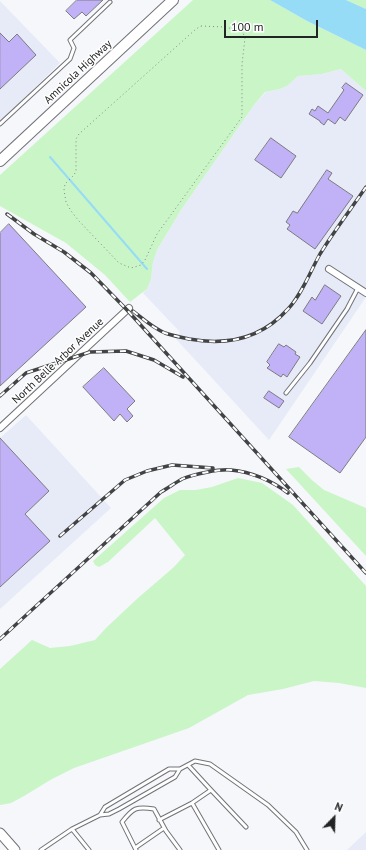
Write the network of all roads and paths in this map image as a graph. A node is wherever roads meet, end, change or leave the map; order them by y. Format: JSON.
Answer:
{"nodes":[{"id":1,"x":173,"y":0,"type":"edge"},
{"id":2,"x":110,"y":2,"type":"dead end"},
{"id":3,"x":0,"y":124,"type":"edge"},
{"id":4,"x":0,"y":161,"type":"edge"},
{"id":5,"x":141,"y":265,"type":"joint"},
{"id":6,"x":329,"y":268,"type":"dead end"},
{"id":7,"x":358,"y":288,"type":"junction"},
{"id":8,"x":366,"y":293,"type":"edge"},
{"id":9,"x":129,"y":308,"type":"dead end"},
{"id":10,"x":286,"y":393,"type":"dead end"},
{"id":11,"x":0,"y":428,"type":"edge"},
{"id":12,"x":188,"y":765,"type":"junction"},
{"id":13,"x":180,"y":769,"type":"junction"},
{"id":14,"x":211,"y":790,"type":"junction"},
{"id":15,"x":192,"y":803,"type":"junction"},
{"id":16,"x":100,"y":815,"type":"junction"},
{"id":17,"x":159,"y":820,"type":"junction"},
{"id":18,"x":246,"y":826,"type":"dead end"},
{"id":19,"x":164,"y":828,"type":"junction"},
{"id":20,"x":72,"y":829,"type":"junction"},
{"id":21,"x":1,"y":838,"type":"edge"},
{"id":22,"x":136,"y":849,"type":"edge"},
{"id":23,"x":15,"y":850,"type":"edge"},
{"id":24,"x":41,"y":850,"type":"edge"},
{"id":25,"x":89,"y":850,"type":"edge"},
{"id":26,"x":180,"y":850,"type":"edge"},
{"id":27,"x":219,"y":850,"type":"edge"},
{"id":28,"x":307,"y":850,"type":"edge"}],
"edges":[{"from":1,"to":4,"type":"main road","name":"Amnicola Highway"},
{"from":2,"to":3,"type":"lane"},
{"from":5,"to":5,"type":"path"},
{"from":6,"to":7,"type":"street"},
{"from":7,"to":8,"type":"street"},
{"from":7,"to":10,"type":"lane"},
{"from":9,"to":11,"type":"street","name":"North Belle Arbor Avenue"},
{"from":12,"to":13,"type":"lane"},
{"from":12,"to":14,"type":"lane"},
{"from":12,"to":28,"type":"lane"},
{"from":13,"to":16,"type":"lane"},
{"from":13,"to":16,"type":"lane"},
{"from":14,"to":15,"type":"lane"},
{"from":14,"to":18,"type":"lane"},
{"from":15,"to":17,"type":"lane"},
{"from":15,"to":27,"type":"lane"},
{"from":16,"to":20,"type":"lane"},
{"from":17,"to":19,"type":"lane"},
{"from":17,"to":22,"type":"lane"},
{"from":19,"to":22,"type":"lane"},
{"from":19,"to":26,"type":"lane"},
{"from":20,"to":24,"type":"lane"},
{"from":20,"to":25,"type":"lane"},
{"from":21,"to":23,"type":"street"}]}
